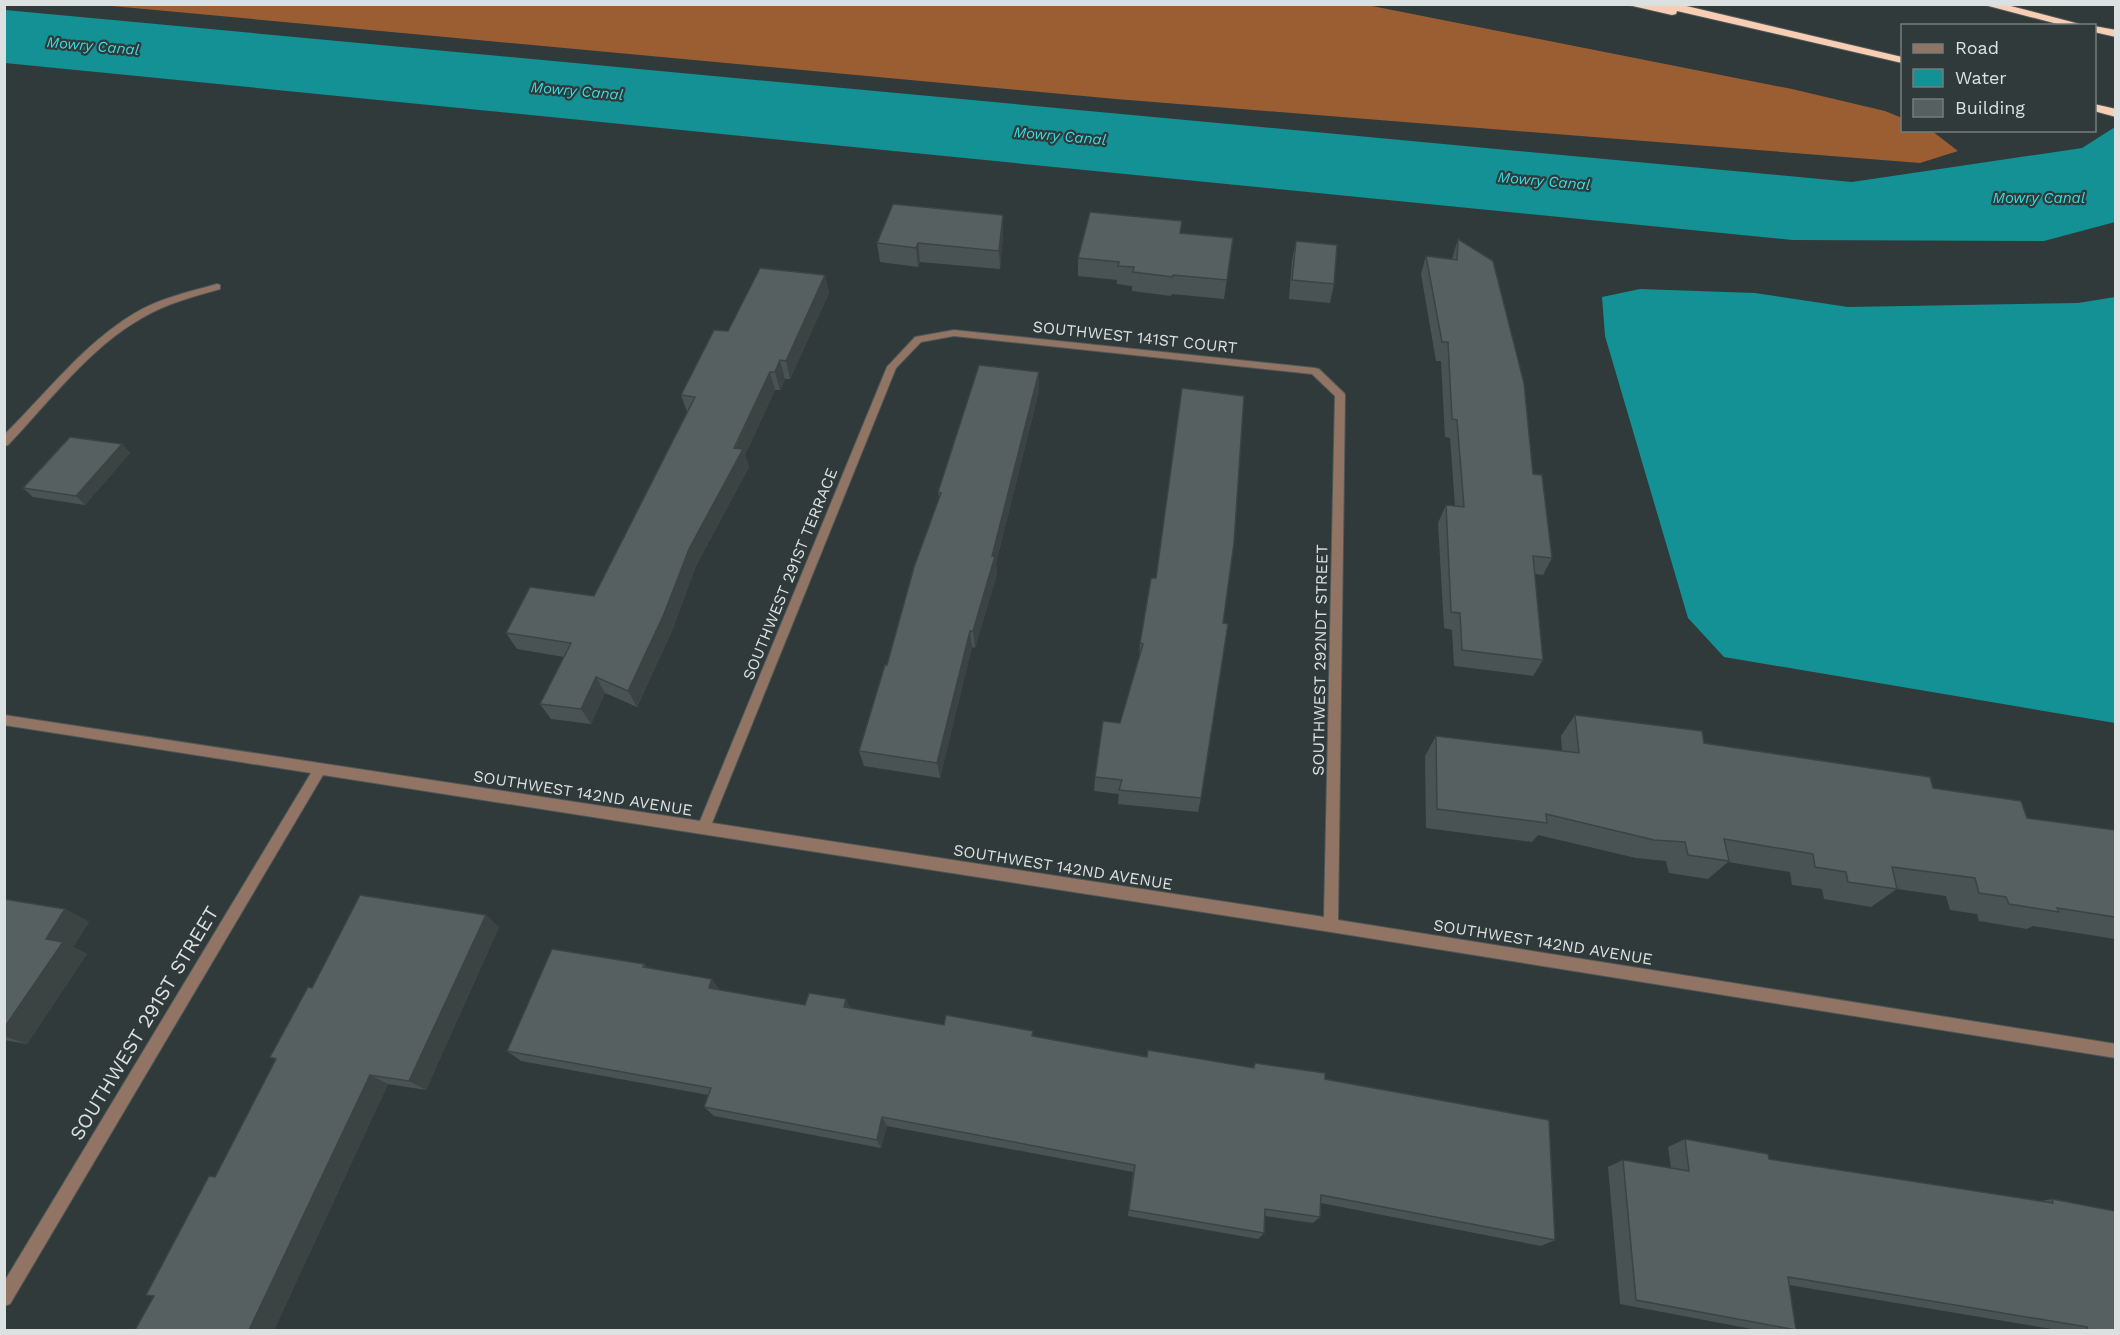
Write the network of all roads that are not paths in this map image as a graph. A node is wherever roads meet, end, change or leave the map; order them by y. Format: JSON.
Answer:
{"nodes":[{"id":1,"x":1629,"y":4,"type":"edge"},
{"id":2,"x":1662,"y":4,"type":"edge"},
{"id":3,"x":1986,"y":4,"type":"edge"},
{"id":4,"x":2014,"y":4,"type":"edge"},
{"id":5,"x":2068,"y":22,"type":"junction"},
{"id":6,"x":2075,"y":24,"type":"edge"},
{"id":7,"x":1754,"y":25,"type":"junction"},
{"id":8,"x":2096,"y":29,"type":"edge"},
{"id":9,"x":2115,"y":34,"type":"edge"},
{"id":10,"x":1901,"y":60,"type":"edge"},
{"id":11,"x":2096,"y":107,"type":"edge"},
{"id":12,"x":2115,"y":112,"type":"edge"},
{"id":13,"x":217,"y":287,"type":"dead end"},
{"id":14,"x":918,"y":339,"type":"joint"},
{"id":15,"x":1340,"y":395,"type":"joint"},
{"id":16,"x":4,"y":442,"type":"edge"},
{"id":17,"x":4,"y":720,"type":"edge"},
{"id":18,"x":320,"y":769,"type":"junction"},
{"id":19,"x":703,"y":829,"type":"junction"},
{"id":20,"x":1332,"y":925,"type":"junction"},
{"id":21,"x":2115,"y":1051,"type":"edge"},
{"id":22,"x":4,"y":1298,"type":"edge"}],
"edges":[{"from":1,"to":7,"type":"highway"},
{"from":2,"to":7,"type":"highway"},
{"from":3,"to":5,"type":"highway"},
{"from":4,"to":5,"type":"highway"},
{"from":5,"to":6,"type":"highway"},
{"from":7,"to":10,"type":"highway"},
{"from":8,"to":9,"type":"highway"},
{"from":11,"to":12,"type":"highway"},
{"from":13,"to":16,"type":"street"},
{"from":14,"to":15,"type":"street","name":"SOUTHWEST 141ST COURT"},
{"from":14,"to":19,"type":"street","name":"SOUTHWEST 291ST TERRACE"},
{"from":15,"to":20,"type":"street","name":"SOUTHWEST 292NDT STREET"},
{"from":17,"to":18,"type":"street","name":"SOUTHWEST 142ND AVENUE"},
{"from":18,"to":19,"type":"street","name":"SOUTHWEST 142ND AVENUE"},
{"from":18,"to":22,"type":"street","name":"SOUTHWEST 291ST STREET"},
{"from":19,"to":20,"type":"street","name":"SOUTHWEST 142ND AVENUE"},
{"from":20,"to":21,"type":"street","name":"SOUTHWEST 142ND AVENUE"}]}
